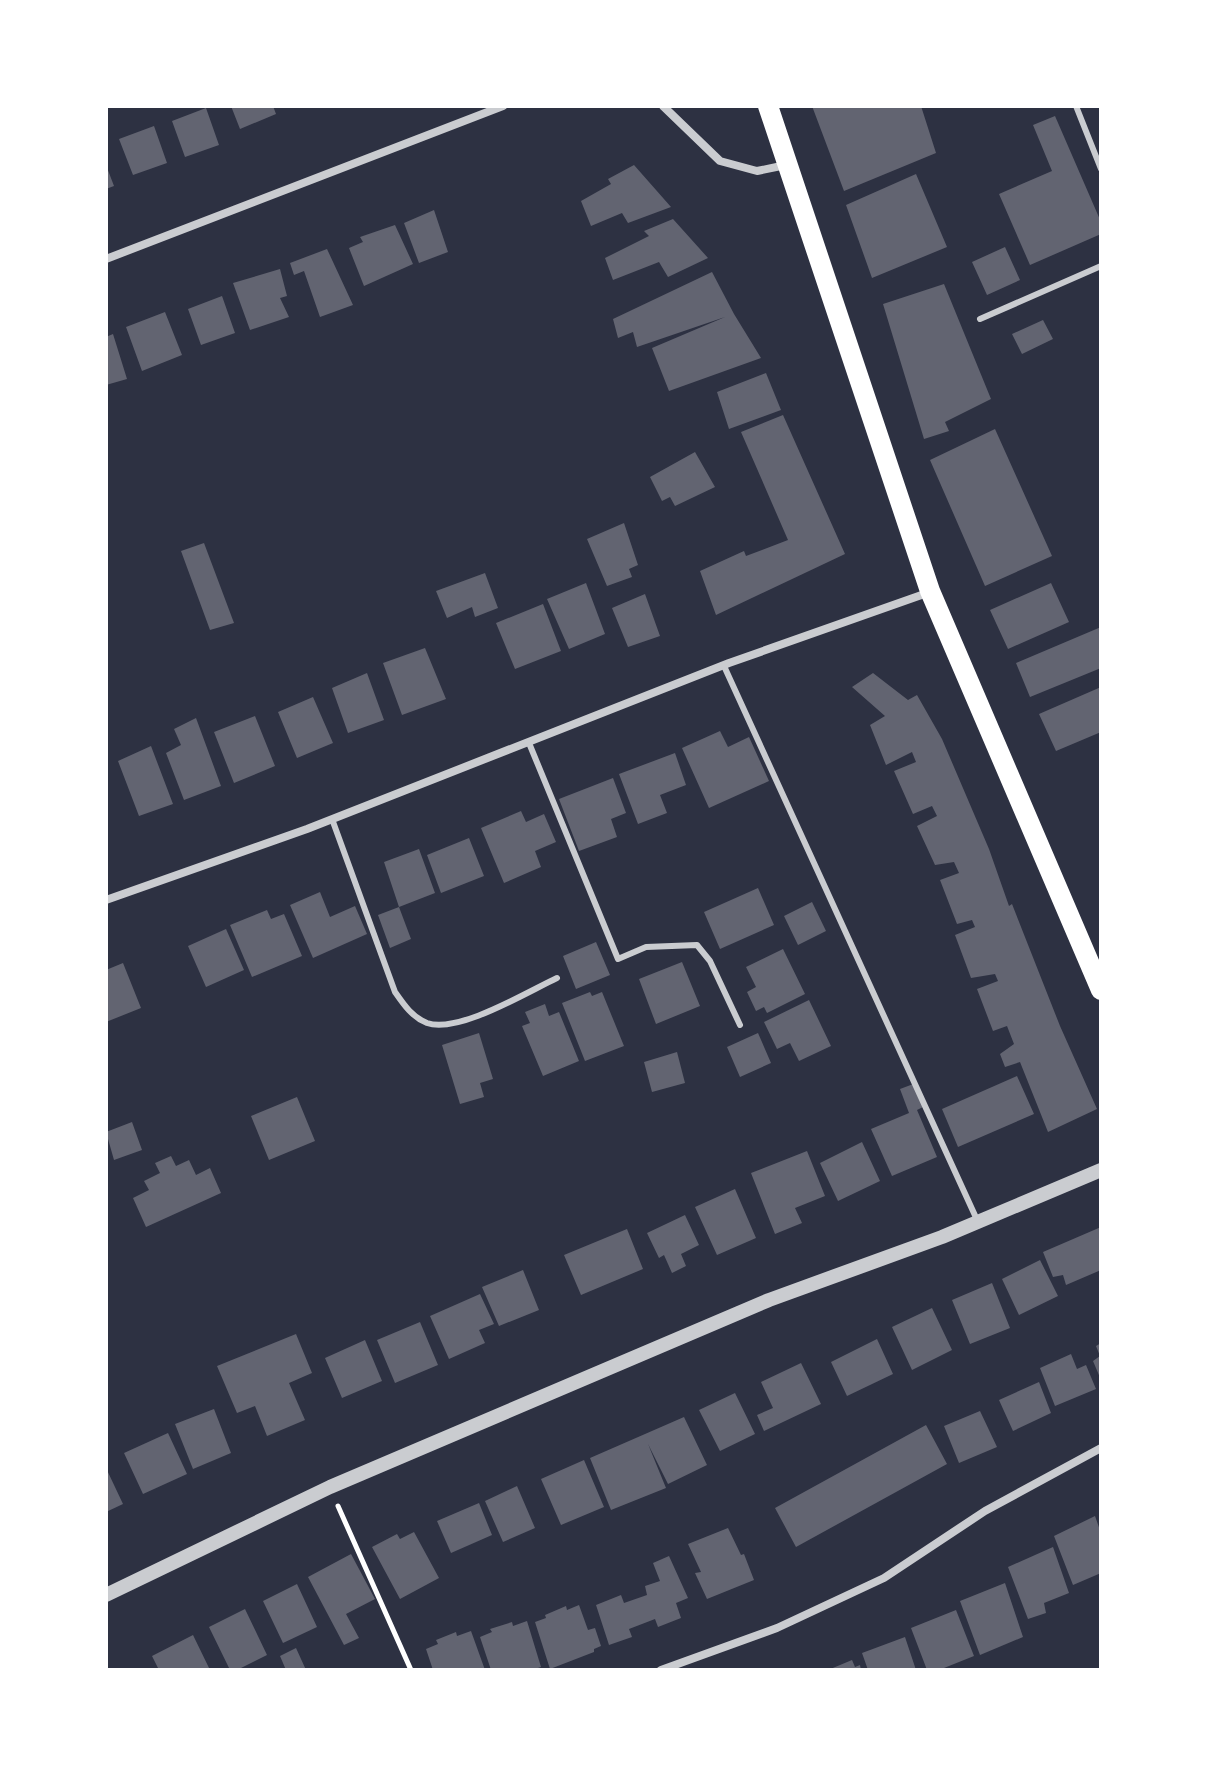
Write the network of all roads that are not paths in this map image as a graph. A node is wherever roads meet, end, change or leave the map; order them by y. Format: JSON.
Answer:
{"nodes":[{"id":1,"x":503,"y":106,"type":"edge"},
{"id":2,"x":663,"y":106,"type":"edge"},
{"id":3,"x":768,"y":106,"type":"edge"},
{"id":4,"x":1076,"y":106,"type":"edge"},
{"id":5,"x":787,"y":165,"type":"junction"},
{"id":6,"x":1101,"y":169,"type":"edge"},
{"id":7,"x":106,"y":259,"type":"edge"},
{"id":8,"x":1101,"y":266,"type":"edge"},
{"id":9,"x":980,"y":319,"type":"dead end"},
{"id":10,"x":930,"y":591,"type":"junction"},
{"id":11,"x":724,"y":666,"type":"junction"},
{"id":12,"x":529,"y":743,"type":"junction"},
{"id":13,"x":332,"y":819,"type":"junction"},
{"id":14,"x":106,"y":900,"type":"edge"},
{"id":15,"x":557,"y":978,"type":"dead end"},
{"id":16,"x":1101,"y":990,"type":"edge"},
{"id":17,"x":740,"y":1025,"type":"dead end"},
{"id":18,"x":1101,"y":1170,"type":"edge"},
{"id":19,"x":978,"y":1222,"type":"junction"},
{"id":20,"x":1101,"y":1448,"type":"edge"},
{"id":21,"x":106,"y":1595,"type":"edge"},
{"id":22,"x":661,"y":1670,"type":"edge"}],
"edges":[{"from":1,"to":7,"type":"street"},
{"from":2,"to":5,"type":"street"},
{"from":3,"to":5,"type":"main road"},
{"from":4,"to":6,"type":"lane"},
{"from":5,"to":10,"type":"main road"},
{"from":8,"to":9,"type":"lane"},
{"from":10,"to":11,"type":"street"},
{"from":10,"to":16,"type":"main road"},
{"from":11,"to":12,"type":"street"},
{"from":11,"to":19,"type":"lane"},
{"from":12,"to":13,"type":"street"},
{"from":12,"to":17,"type":"lane"},
{"from":13,"to":14,"type":"street"},
{"from":13,"to":15,"type":"lane"},
{"from":18,"to":19,"type":"street"},
{"from":19,"to":21,"type":"street"},
{"from":20,"to":22,"type":"street"}]}
